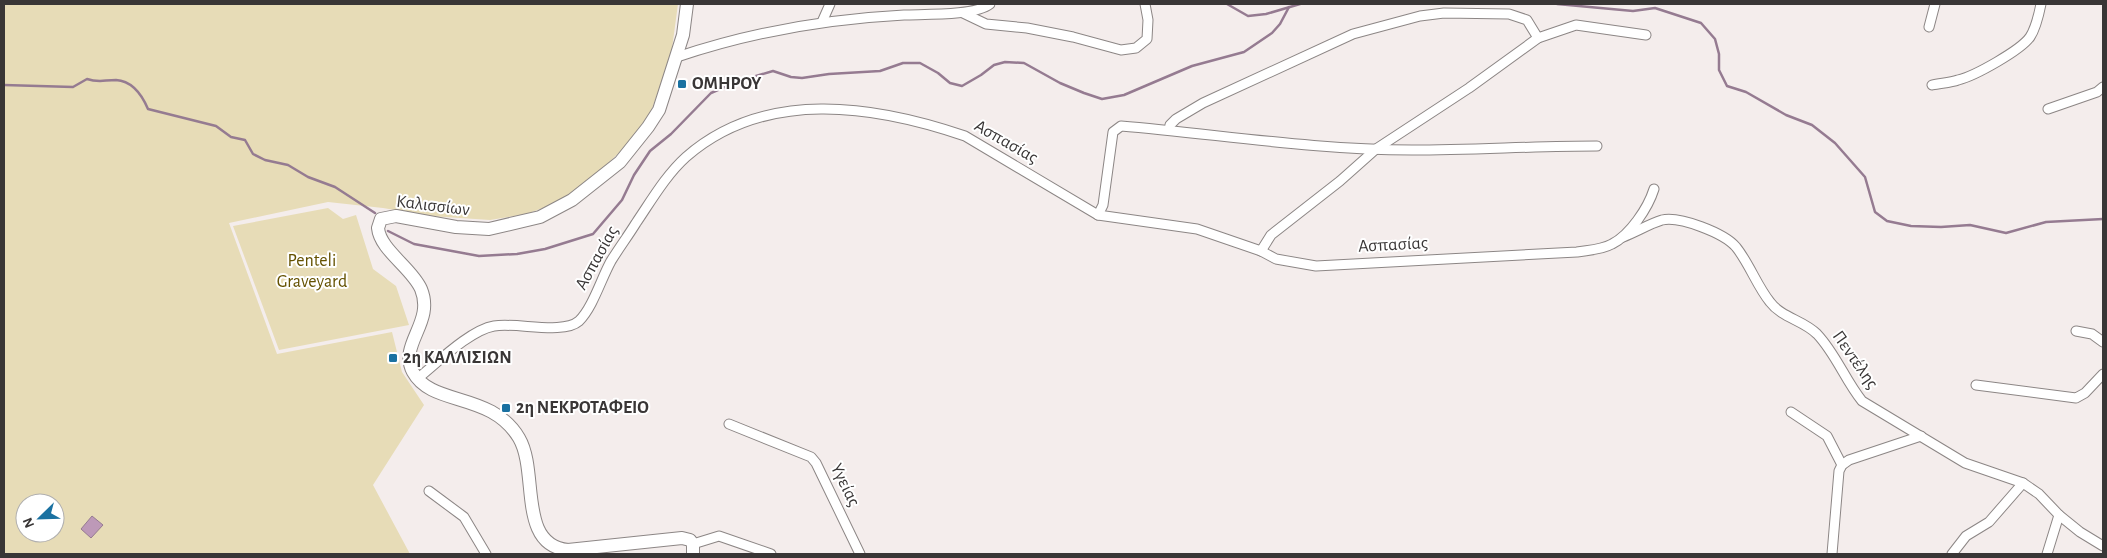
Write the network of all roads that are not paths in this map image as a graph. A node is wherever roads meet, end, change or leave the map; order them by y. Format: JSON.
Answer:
{"nodes":[{"id":1,"x":687,"y":4,"type":"edge"},
{"id":2,"x":830,"y":4,"type":"edge"},
{"id":3,"x":990,"y":4,"type":"edge"},
{"id":4,"x":1145,"y":4,"type":"edge"},
{"id":5,"x":1935,"y":4,"type":"edge"},
{"id":6,"x":2041,"y":4,"type":"edge"},
{"id":7,"x":962,"y":13,"type":"junction"},
{"id":8,"x":822,"y":22,"type":"junction"},
{"id":9,"x":1929,"y":27,"type":"dead end"},
{"id":10,"x":1646,"y":35,"type":"dead end"},
{"id":11,"x":1538,"y":38,"type":"junction"},
{"id":12,"x":677,"y":57,"type":"junction"},
{"id":13,"x":1932,"y":85,"type":"dead end"},
{"id":14,"x":2103,"y":88,"type":"edge"},
{"id":15,"x":2048,"y":109,"type":"dead end"},
{"id":16,"x":1169,"y":130,"type":"junction"},
{"id":17,"x":1598,"y":146,"type":"dead end"},
{"id":18,"x":1376,"y":149,"type":"junction"},
{"id":19,"x":1654,"y":189,"type":"dead end"},
{"id":20,"x":1098,"y":215,"type":"junction"},
{"id":21,"x":1621,"y":238,"type":"junction"},
{"id":22,"x":1261,"y":251,"type":"junction"},
{"id":23,"x":2076,"y":331,"type":"dead end"},
{"id":24,"x":2103,"y":342,"type":"edge"},
{"id":25,"x":2103,"y":374,"type":"edge"},
{"id":26,"x":417,"y":379,"type":"junction"},
{"id":27,"x":1976,"y":385,"type":"dead end"},
{"id":28,"x":1791,"y":412,"type":"dead end"},
{"id":29,"x":729,"y":424,"type":"dead end"},
{"id":30,"x":1921,"y":436,"type":"junction"},
{"id":31,"x":1842,"y":464,"type":"junction"},
{"id":32,"x":2023,"y":483,"type":"junction"},
{"id":33,"x":429,"y":492,"type":"dead end"},
{"id":34,"x":2059,"y":514,"type":"junction"},
{"id":35,"x":2103,"y":546,"type":"edge"},
{"id":36,"x":693,"y":549,"type":"edge"},
{"id":37,"x":486,"y":554,"type":"edge"},
{"id":38,"x":771,"y":554,"type":"edge"},
{"id":39,"x":860,"y":554,"type":"edge"},
{"id":40,"x":1832,"y":554,"type":"edge"},
{"id":41,"x":1952,"y":554,"type":"edge"},
{"id":42,"x":2047,"y":554,"type":"edge"}],
"edges":[{"from":1,"to":12,"type":"main road","name":"Καλισσίων"},
{"from":2,"to":8,"type":"street"},
{"from":3,"to":7,"type":"street"},
{"from":4,"to":7,"type":"street"},
{"from":5,"to":9,"type":"street"},
{"from":6,"to":13,"type":"street"},
{"from":7,"to":8,"type":"street"},
{"from":8,"to":12,"type":"street"},
{"from":10,"to":11,"type":"street"},
{"from":11,"to":16,"type":"street"},
{"from":11,"to":18,"type":"street"},
{"from":12,"to":26,"type":"main road","name":"Καλισσίων"},
{"from":14,"to":15,"type":"street"},
{"from":16,"to":18,"type":"street"},
{"from":16,"to":20,"type":"street"},
{"from":17,"to":18,"type":"street"},
{"from":18,"to":22,"type":"street"},
{"from":19,"to":21,"type":"street","name":"Ασπασίας"},
{"from":20,"to":22,"type":"street","name":"Ασπασίας"},
{"from":20,"to":26,"type":"street","name":"Ασπασίας"},
{"from":21,"to":22,"type":"street","name":"Ασπασίας"},
{"from":21,"to":30,"type":"street","name":"Πεντέλης"},
{"from":23,"to":24,"type":"street"},
{"from":25,"to":27,"type":"street"},
{"from":26,"to":36,"type":"main road"},
{"from":28,"to":31,"type":"street"},
{"from":29,"to":39,"type":"street","name":"Υγείας"},
{"from":30,"to":31,"type":"street"},
{"from":30,"to":32,"type":"street","name":"Πεντέλης"},
{"from":31,"to":40,"type":"street"},
{"from":32,"to":34,"type":"street","name":"Πεντέλης"},
{"from":32,"to":41,"type":"street"},
{"from":33,"to":37,"type":"street"},
{"from":34,"to":35,"type":"street","name":"Πεντέλης"},
{"from":34,"to":42,"type":"street"},
{"from":36,"to":38,"type":"street"}]}
